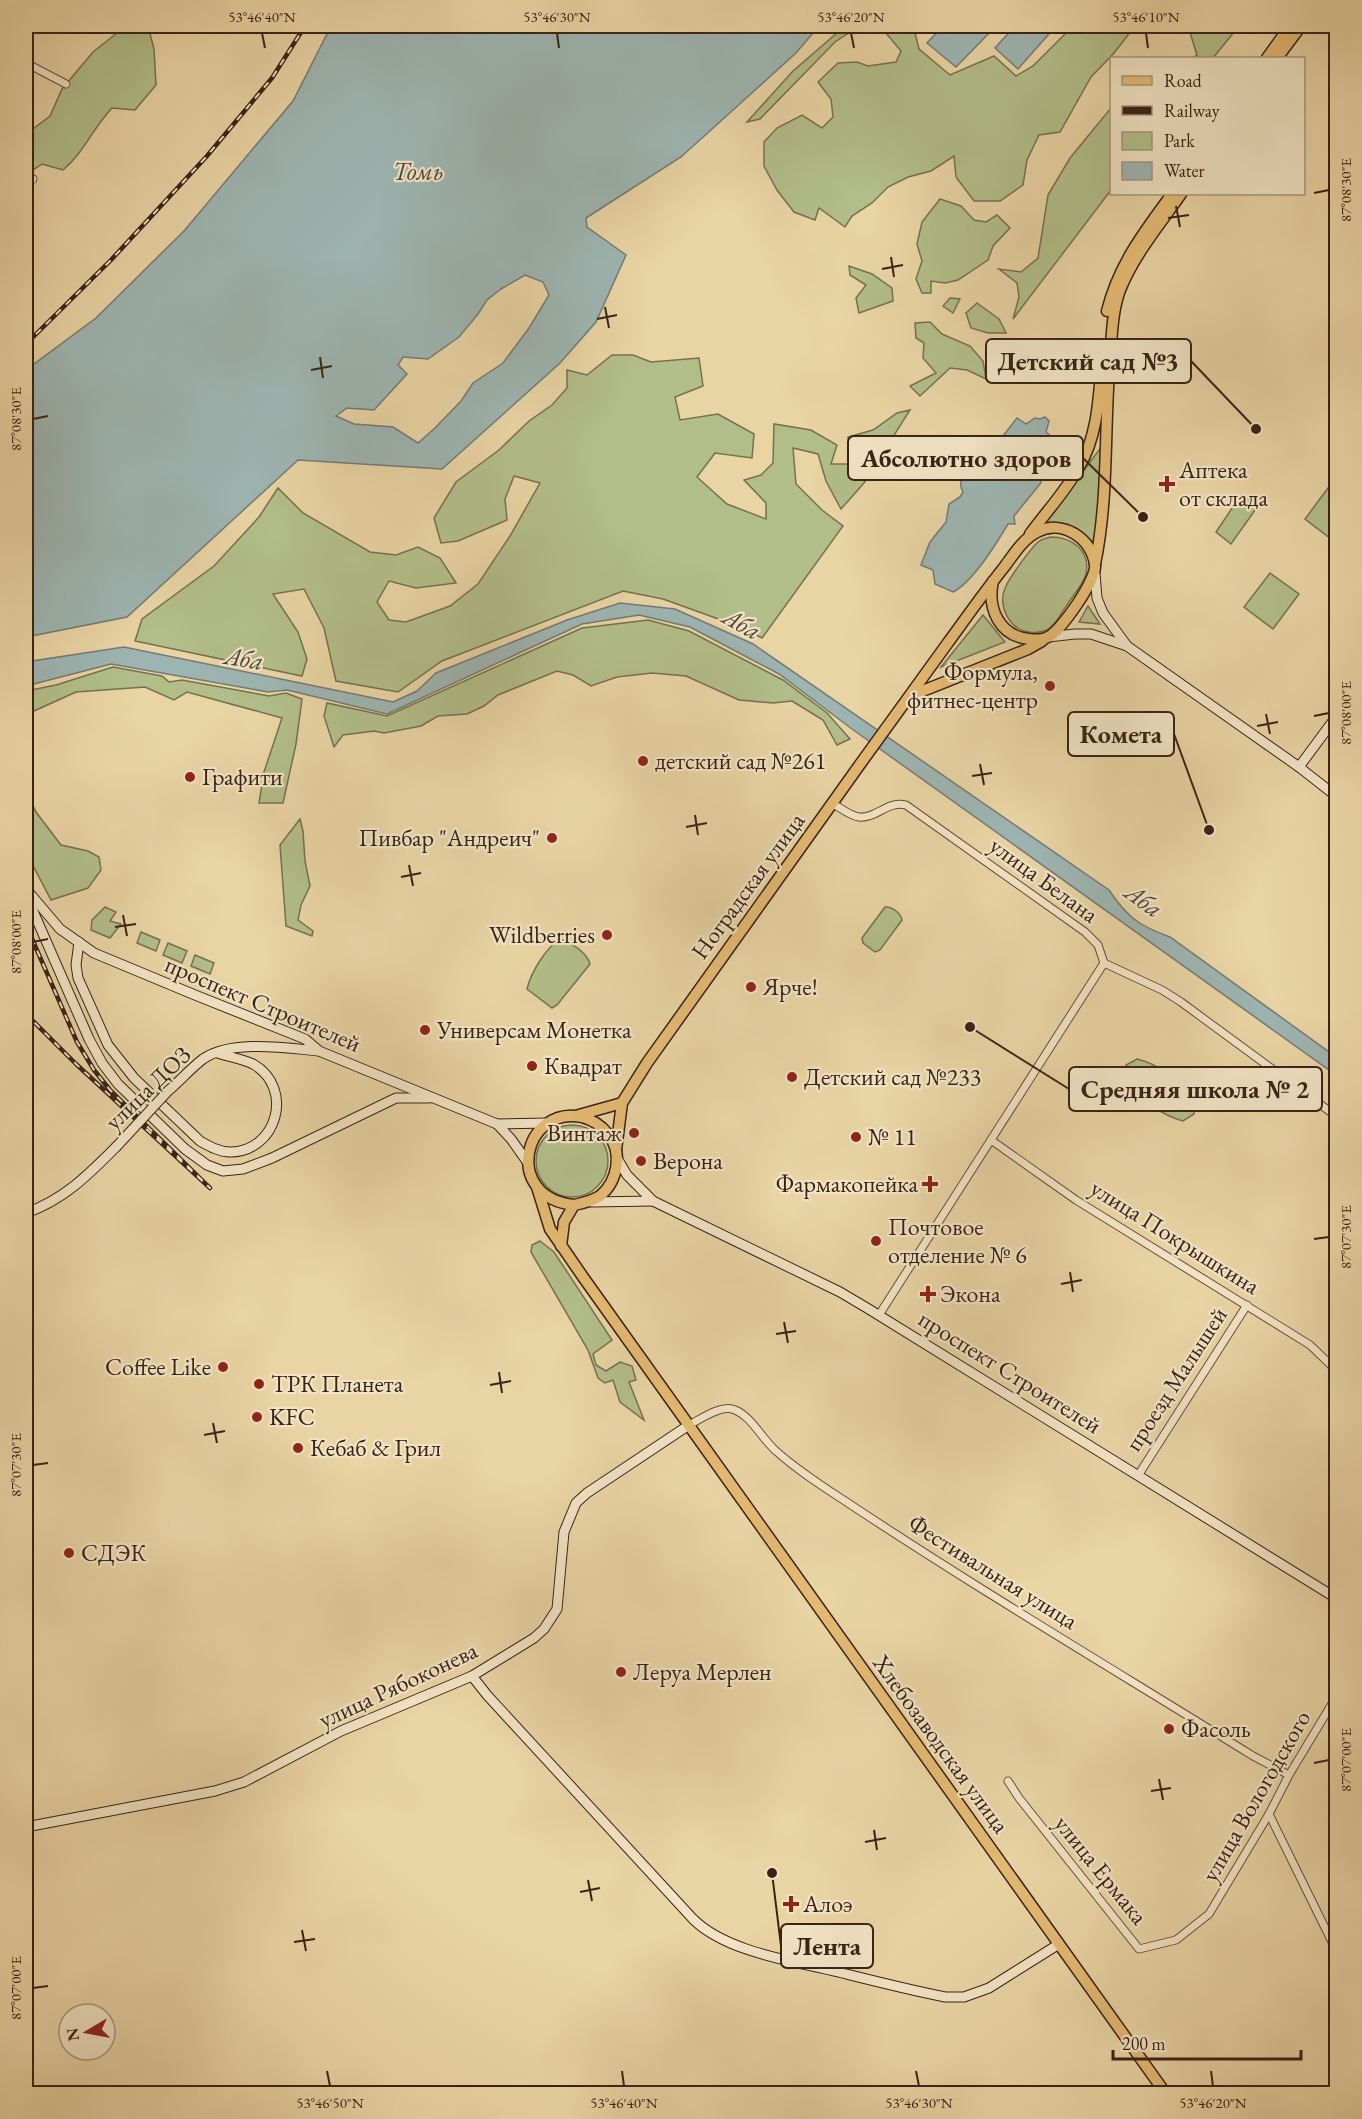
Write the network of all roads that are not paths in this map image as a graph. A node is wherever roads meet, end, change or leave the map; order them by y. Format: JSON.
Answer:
{"nodes":[{"id":1,"x":1290,"y":26,"type":"edge"},
{"id":2,"x":1301,"y":26,"type":"edge"},
{"id":3,"x":1268,"y":57,"type":"edge"},
{"id":4,"x":1278,"y":57,"type":"edge"},
{"id":5,"x":26,"y":63,"type":"edge"},
{"id":6,"x":66,"y":84,"type":"dead end"},
{"id":7,"x":1171,"y":195,"type":"edge"},
{"id":8,"x":1180,"y":195,"type":"edge"},
{"id":9,"x":1024,"y":542,"type":"junction"},
{"id":10,"x":1095,"y":569,"type":"junction"},
{"id":11,"x":993,"y":581,"type":"junction"},
{"id":12,"x":1048,"y":638,"type":"junction"},
{"id":13,"x":1127,"y":646,"type":"junction"},
{"id":14,"x":909,"y":696,"type":"junction"},
{"id":15,"x":1336,"y":717,"type":"edge"},
{"id":16,"x":1299,"y":767,"type":"junction"},
{"id":17,"x":1336,"y":796,"type":"edge"},
{"id":18,"x":833,"y":804,"type":"junction"},
{"id":19,"x":26,"y":889,"type":"edge"},
{"id":20,"x":26,"y":895,"type":"edge"},
{"id":21,"x":60,"y":929,"type":"junction"},
{"id":22,"x":79,"y":942,"type":"junction"},
{"id":23,"x":48,"y":944,"type":"junction"},
{"id":24,"x":1104,"y":963,"type":"junction"},
{"id":25,"x":319,"y":1051,"type":"junction"},
{"id":26,"x":218,"y":1053,"type":"junction"},
{"id":27,"x":434,"y":1099,"type":"junction"},
{"id":28,"x":622,"y":1102,"type":"junction"},
{"id":29,"x":575,"y":1116,"type":"junction"},
{"id":30,"x":1336,"y":1116,"type":"edge"},
{"id":31,"x":548,"y":1123,"type":"junction"},
{"id":32,"x":497,"y":1124,"type":"junction"},
{"id":33,"x":991,"y":1140,"type":"junction"},
{"id":34,"x":616,"y":1154,"type":"junction"},
{"id":35,"x":528,"y":1163,"type":"junction"},
{"id":36,"x":537,"y":1188,"type":"junction"},
{"id":37,"x":653,"y":1201,"type":"junction"},
{"id":38,"x":589,"y":1202,"type":"junction"},
{"id":39,"x":574,"y":1205,"type":"junction"},
{"id":40,"x":26,"y":1213,"type":"edge"},
{"id":41,"x":561,"y":1246,"type":"junction"},
{"id":42,"x":1247,"y":1305,"type":"junction"},
{"id":43,"x":879,"y":1315,"type":"junction"},
{"id":44,"x":1336,"y":1370,"type":"edge"},
{"id":45,"x":686,"y":1421,"type":"junction"},
{"id":46,"x":1139,"y":1474,"type":"junction"},
{"id":47,"x":1336,"y":1598,"type":"edge"},
{"id":48,"x":472,"y":1676,"type":"junction"},
{"id":49,"x":1336,"y":1697,"type":"edge"},
{"id":50,"x":1289,"y":1774,"type":"junction"},
{"id":51,"x":1008,"y":1781,"type":"dead end"},
{"id":52,"x":1269,"y":1814,"type":"junction"},
{"id":53,"x":26,"y":1827,"type":"edge"},
{"id":54,"x":1209,"y":1914,"type":"joint"},
{"id":55,"x":1059,"y":1944,"type":"junction"},
{"id":56,"x":1334,"y":1946,"type":"dead end"},
{"id":57,"x":1167,"y":2094,"type":"edge"}],
"edges":[{"from":1,"to":3,"type":"main road"},
{"from":2,"to":4,"type":"main road"},
{"from":5,"to":6,"type":"street"},
{"from":7,"to":9,"type":"main road"},
{"from":8,"to":10,"type":"main road"},
{"from":9,"to":10,"type":"main road"},
{"from":9,"to":11,"type":"main road"},
{"from":10,"to":12,"type":"main road"},
{"from":10,"to":13,"type":"main road"},
{"from":11,"to":12,"type":"main road"},
{"from":11,"to":14,"type":"main road","name":"Ноградская улица"},
{"from":12,"to":13,"type":"main road"},
{"from":12,"to":14,"type":"main road"},
{"from":13,"to":16,"type":"main road"},
{"from":14,"to":18,"type":"main road","name":"Ноградская улица"},
{"from":15,"to":16,"type":"main road"},
{"from":16,"to":17,"type":"main road"},
{"from":18,"to":24,"type":"street","name":"улица Белана"},
{"from":18,"to":28,"type":"main road","name":"Ноградская улица"},
{"from":19,"to":21,"type":"main road","name":"проспект Строителей"},
{"from":20,"to":23,"type":"main road"},
{"from":21,"to":22,"type":"main road","name":"проспект Строителей"},
{"from":21,"to":23,"type":"main road"},
{"from":22,"to":25,"type":"main road","name":"проспект Строителей"},
{"from":22,"to":26,"type":"main road"},
{"from":23,"to":27,"type":"main road"},
{"from":24,"to":30,"type":"street"},
{"from":24,"to":33,"type":"street"},
{"from":25,"to":26,"type":"main road","name":"улица ДОЗ"},
{"from":25,"to":27,"type":"main road","name":"проспект Строителей"},
{"from":26,"to":40,"type":"main road","name":"улица ДОЗ","bridge":true},
{"from":27,"to":32,"type":"main road","name":"проспект Строителей"},
{"from":28,"to":29,"type":"main road"},
{"from":28,"to":34,"type":"main road"},
{"from":29,"to":31,"type":"main road"},
{"from":29,"to":34,"type":"main road"},
{"from":31,"to":32,"type":"main road"},
{"from":31,"to":35,"type":"main road"},
{"from":32,"to":35,"type":"main road"},
{"from":33,"to":42,"type":"street","name":"улица Покрышкина"},
{"from":33,"to":43,"type":"street"},
{"from":34,"to":37,"type":"main road"},
{"from":34,"to":38,"type":"main road"},
{"from":35,"to":36,"type":"main road"},
{"from":36,"to":39,"type":"main road"},
{"from":36,"to":41,"type":"main road"},
{"from":37,"to":38,"type":"main road"},
{"from":37,"to":43,"type":"main road","name":"проспект Строителей"},
{"from":38,"to":39,"type":"main road"},
{"from":39,"to":41,"type":"main road"},
{"from":41,"to":45,"type":"main road","name":"Хлебозаводская улица"},
{"from":42,"to":44,"type":"street","name":"улица Покрышкина"},
{"from":42,"to":46,"type":"street","name":"проезд Малышей"},
{"from":43,"to":46,"type":"main road","name":"проспект Строителей"},
{"from":45,"to":48,"type":"main road","name":"улица Рябоконева"},
{"from":45,"to":50,"type":"street","name":"Фестивальная улица"},
{"from":45,"to":55,"type":"main road","name":"Хлебозаводская улица"},
{"from":46,"to":47,"type":"main road","name":"проспект Строителей"},
{"from":48,"to":53,"type":"main road","name":"улица Рябоконева"},
{"from":48,"to":55,"type":"main road"},
{"from":49,"to":50,"type":"street","name":"улица Вологодского"},
{"from":50,"to":52,"type":"street","name":"улица Вологодского"},
{"from":51,"to":54,"type":"street","name":"улица Ермака"},
{"from":52,"to":54,"type":"street","name":"улица Вологодского"},
{"from":52,"to":56,"type":"street"},
{"from":55,"to":57,"type":"main road","name":"Хлебозаводская улица"}]}
